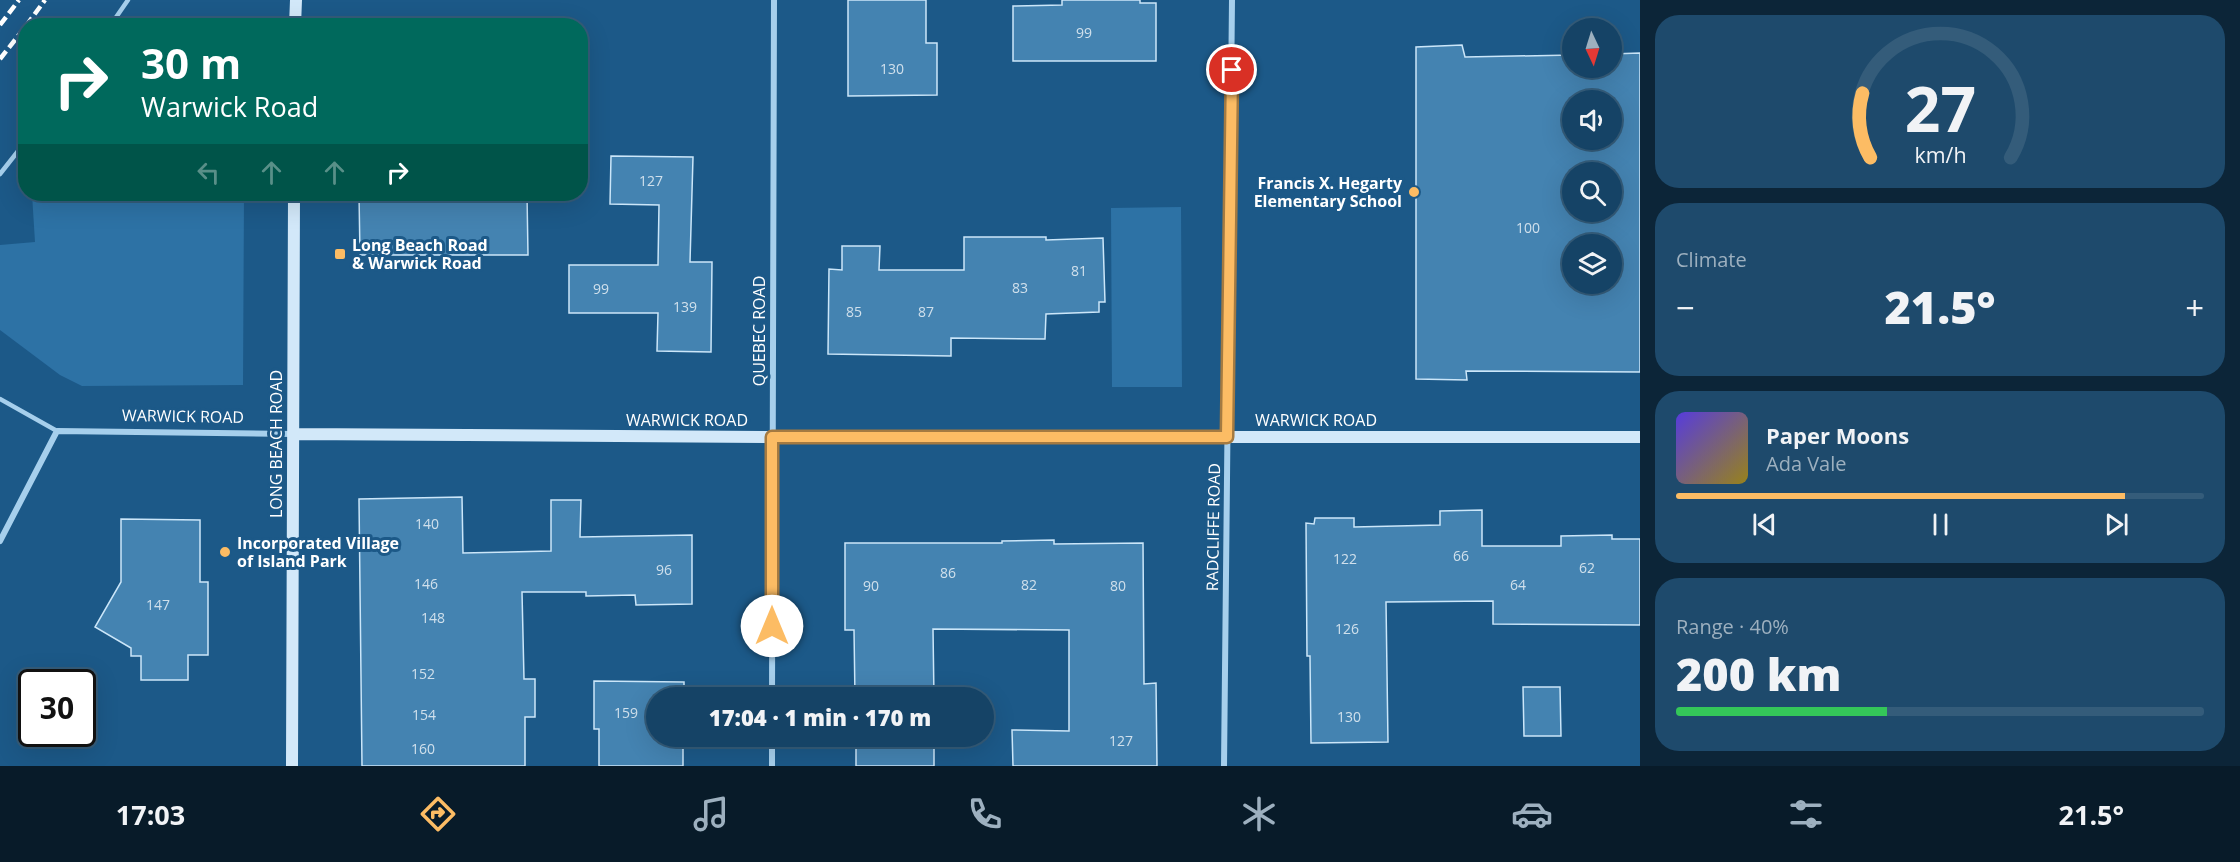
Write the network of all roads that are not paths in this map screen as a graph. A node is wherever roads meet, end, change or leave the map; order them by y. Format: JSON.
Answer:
{"nodes":[{"id":1,"x":128,"y":0,"type":"edge"},
{"id":2,"x":296,"y":0,"type":"edge"},
{"id":3,"x":774,"y":0,"type":"edge"},
{"id":4,"x":1232,"y":0,"type":"edge"},
{"id":5,"x":116,"y":18,"type":"edge"},
{"id":6,"x":295,"y":18,"type":"edge"},
{"id":7,"x":18,"y":151,"type":"edge"},
{"id":8,"x":0,"y":174,"type":"edge"},
{"id":9,"x":294,"y":201,"type":"edge"},
{"id":10,"x":0,"y":399,"type":"edge"},
{"id":11,"x":57,"y":431,"type":"junction"},
{"id":12,"x":293,"y":434,"type":"junction"},
{"id":13,"x":772,"y":437,"type":"junction"},
{"id":14,"x":1227,"y":437,"type":"junction"},
{"id":15,"x":1640,"y":437,"type":"edge"},
{"id":16,"x":0,"y":541,"type":"edge"},
{"id":17,"x":772,"y":687,"type":"edge"},
{"id":18,"x":772,"y":747,"type":"edge"},
{"id":19,"x":292,"y":766,"type":"edge"},
{"id":20,"x":772,"y":766,"type":"edge"},
{"id":21,"x":1224,"y":766,"type":"edge"}],
"edges":[{"from":1,"to":5,"type":"lane"},
{"from":2,"to":6,"type":"street"},
{"from":3,"to":13,"type":"street","name":"QUEBEC ROAD"},
{"from":4,"to":14,"type":"street","name":"RADCLIFFE ROAD"},
{"from":7,"to":8,"type":"lane"},
{"from":9,"to":12,"type":"street","name":"LONG BEACH ROAD"},
{"from":10,"to":11,"type":"lane"},
{"from":11,"to":12,"type":"street","name":"WARWICK ROAD"},
{"from":11,"to":16,"type":"street"},
{"from":12,"to":13,"type":"street","name":"WARWICK ROAD"},
{"from":12,"to":19,"type":"street","name":"LONG BEACH ROAD"},
{"from":13,"to":14,"type":"street","name":"WARWICK ROAD"},
{"from":13,"to":17,"type":"street","name":"QUEBEC ROAD"},
{"from":14,"to":15,"type":"street","name":"WARWICK ROAD"},
{"from":14,"to":21,"type":"street","name":"RADCLIFFE ROAD"},
{"from":18,"to":20,"type":"street"}]}
